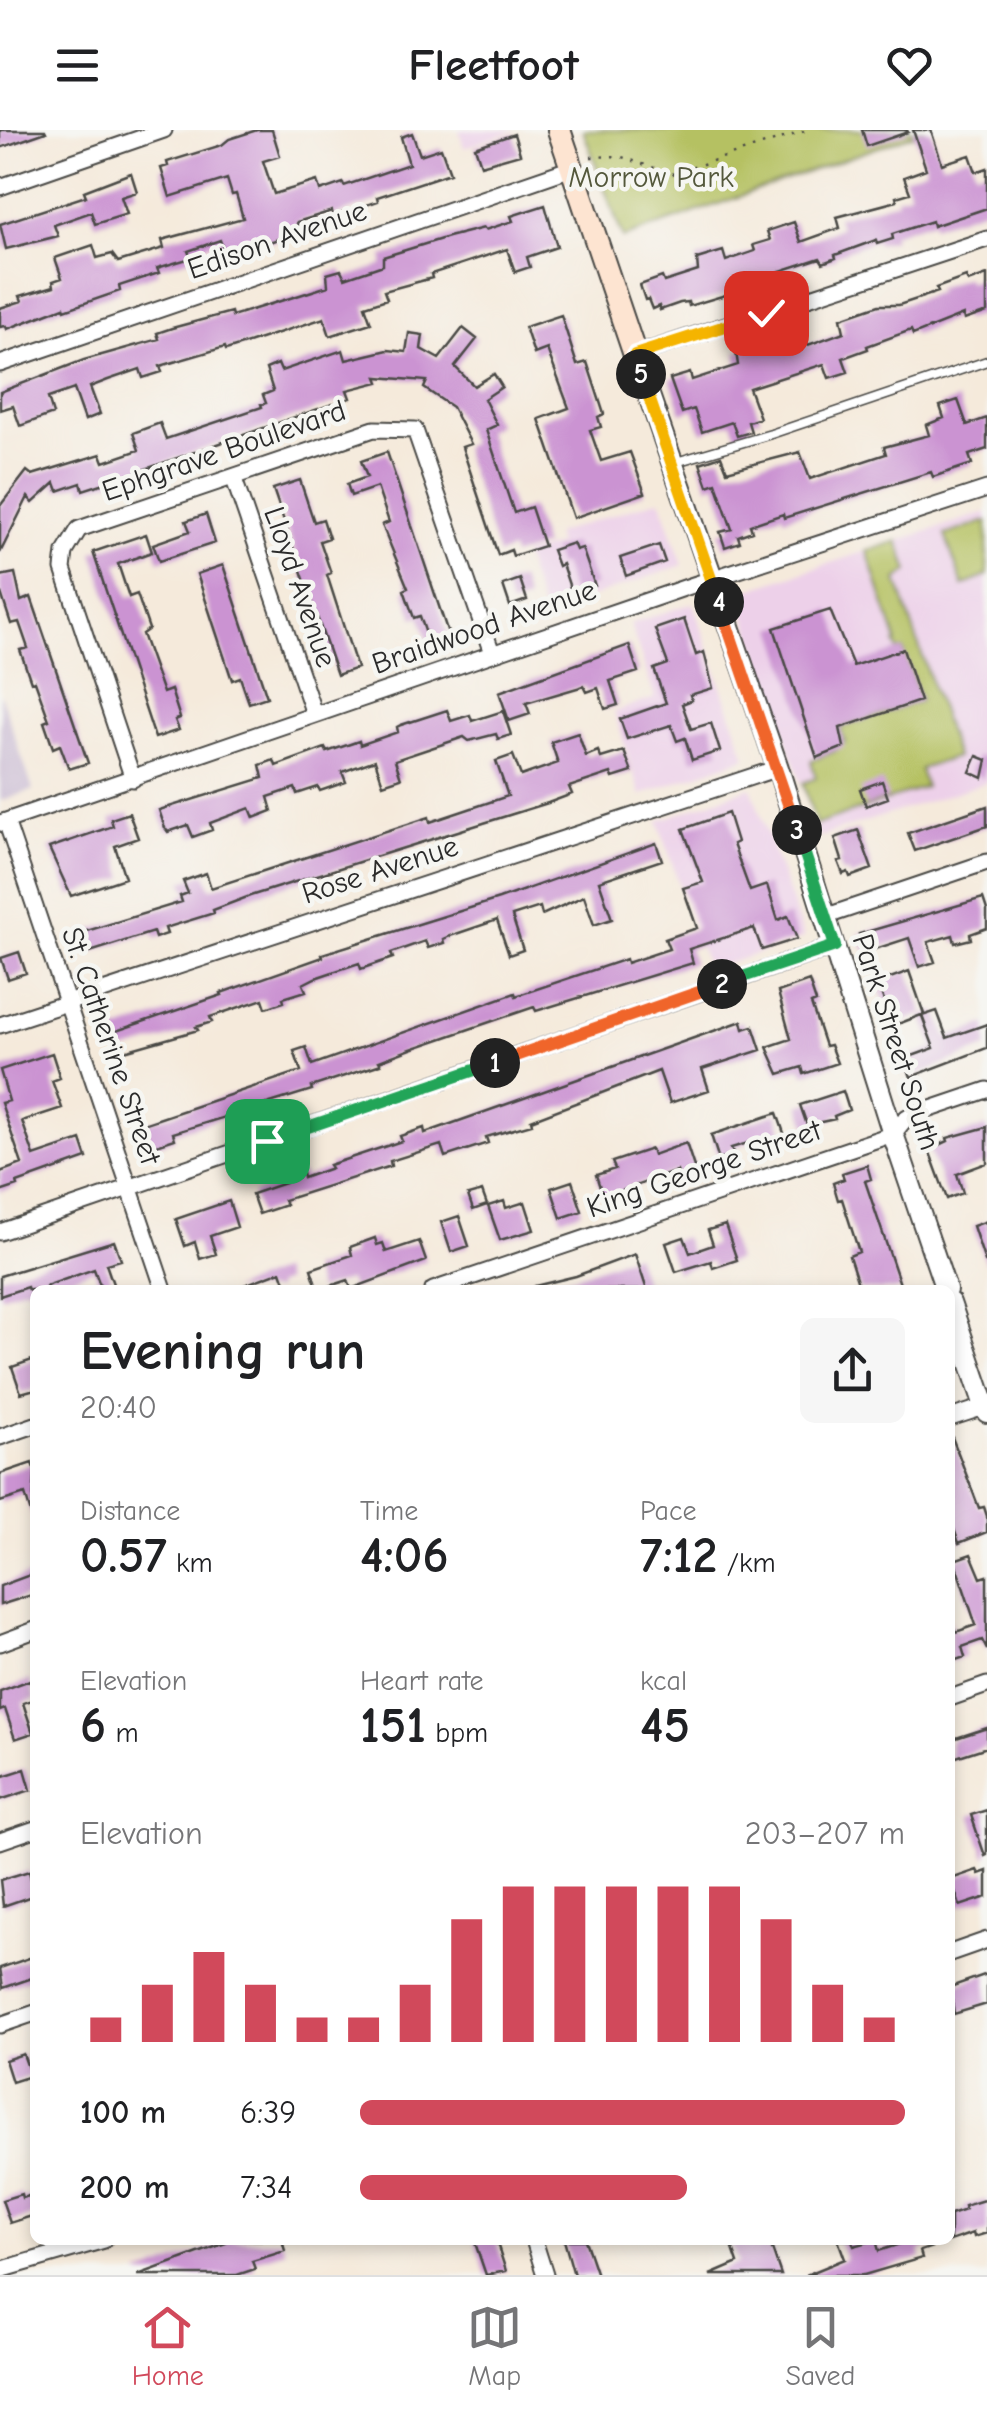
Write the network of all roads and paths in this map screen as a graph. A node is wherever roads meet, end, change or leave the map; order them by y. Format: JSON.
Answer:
{"nodes":[{"id":1,"x":164,"y":130,"type":"edge"},
{"id":2,"x":559,"y":130,"type":"edge"},
{"id":3,"x":808,"y":130,"type":"edge"},
{"id":4,"x":571,"y":165,"type":"junction"},
{"id":5,"x":0,"y":187,"type":"edge"},
{"id":6,"x":987,"y":240,"type":"edge"},
{"id":7,"x":635,"y":355,"type":"junction"},
{"id":8,"x":987,"y":361,"type":"edge"},
{"id":9,"x":0,"y":364,"type":"edge"},
{"id":10,"x":671,"y":464,"type":"junction"},
{"id":11,"x":234,"y":479,"type":"junction"},
{"id":12,"x":987,"y":490,"type":"edge"},
{"id":13,"x":711,"y":580,"type":"junction"},
{"id":14,"x":492,"y":653,"type":"junction"},
{"id":15,"x":314,"y":714,"type":"junction"},
{"id":16,"x":778,"y":768,"type":"junction"},
{"id":17,"x":133,"y":778,"type":"junction"},
{"id":18,"x":3,"y":822,"type":"edge"},
{"id":19,"x":987,"y":862,"type":"edge"},
{"id":20,"x":824,"y":917,"type":"junction"},
{"id":21,"x":835,"y":946,"type":"junction"},
{"id":22,"x":66,"y":1002,"type":"junction"},
{"id":23,"x":0,"y":1025,"type":"edge"},
{"id":24,"x":987,"y":1090,"type":"edge"},
{"id":25,"x":892,"y":1134,"type":"junction"},
{"id":26,"x":130,"y":1188,"type":"junction"},
{"id":27,"x":0,"y":1232,"type":"edge"},
{"id":28,"x":162,"y":1285,"type":"edge"},
{"id":29,"x":448,"y":1285,"type":"edge"},
{"id":30,"x":944,"y":1285,"type":"edge"},
{"id":31,"x":955,"y":1318,"type":"edge"},
{"id":32,"x":986,"y":1408,"type":"edge"},
{"id":33,"x":955,"y":1417,"type":"edge"},
{"id":34,"x":30,"y":1427,"type":"edge"},
{"id":35,"x":0,"y":1437,"type":"edge"},
{"id":36,"x":30,"y":1632,"type":"edge"},
{"id":37,"x":0,"y":1643,"type":"edge"},
{"id":38,"x":987,"y":1685,"type":"edge"},
{"id":39,"x":955,"y":1696,"type":"edge"},
{"id":40,"x":30,"y":1831,"type":"edge"},
{"id":41,"x":0,"y":1841,"type":"edge"},
{"id":42,"x":987,"y":1940,"type":"edge"},
{"id":43,"x":955,"y":1951,"type":"edge"},
{"id":44,"x":30,"y":2016,"type":"edge"},
{"id":45,"x":0,"y":2025,"type":"edge"},
{"id":46,"x":87,"y":2245,"type":"edge"},
{"id":47,"x":536,"y":2245,"type":"edge"},
{"id":48,"x":0,"y":2270,"type":"edge"},
{"id":49,"x":546,"y":2275,"type":"edge"}],
"edges":[{"from":1,"to":5,"type":"street"},
{"from":2,"to":4,"type":"main road","name":"Park Street South"},
{"from":3,"to":4,"type":"path"},
{"from":4,"to":7,"type":"main road","name":"Park Street South"},
{"from":4,"to":9,"type":"street","name":"Edison Avenue"},
{"from":6,"to":7,"type":"street"},
{"from":7,"to":10,"type":"street","name":"Park Street South"},
{"from":8,"to":10,"type":"lane"},
{"from":10,"to":13,"type":"street","name":"Park Street South"},
{"from":11,"to":14,"type":"street","name":"Ephgrave Boulevard"},
{"from":11,"to":15,"type":"street","name":"Lloyd Avenue"},
{"from":11,"to":17,"type":"street","name":"Ephgrave Boulevard"},
{"from":12,"to":13,"type":"street","name":"Braidwood Avenue"},
{"from":13,"to":14,"type":"street","name":"Braidwood Avenue"},
{"from":13,"to":16,"type":"street","name":"Park Street South"},
{"from":14,"to":15,"type":"street","name":"Braidwood Avenue"},
{"from":15,"to":17,"type":"street","name":"Braidwood Avenue"},
{"from":16,"to":20,"type":"street","name":"Park Street South"},
{"from":16,"to":22,"type":"street","name":"Rose Avenue"},
{"from":17,"to":18,"type":"street","name":"Braidwood Avenue"},
{"from":18,"to":22,"type":"street","name":"St. Catherine Street"},
{"from":19,"to":20,"type":"street"},
{"from":20,"to":21,"type":"street","name":"Park Street South"},
{"from":21,"to":25,"type":"street","name":"Park Street South"},
{"from":21,"to":26,"type":"street"},
{"from":22,"to":23,"type":"street","name":"Rose Avenue"},
{"from":22,"to":26,"type":"street","name":"St. Catherine Street"},
{"from":24,"to":25,"type":"street","name":"King George Street"},
{"from":25,"to":29,"type":"street","name":"King George Street"},
{"from":25,"to":30,"type":"street","name":"Park Street South"},
{"from":26,"to":27,"type":"street"},
{"from":26,"to":28,"type":"street","name":"St. Catherine Street"},
{"from":31,"to":32,"type":"street"},
{"from":32,"to":33,"type":"street"},
{"from":34,"to":35,"type":"street"},
{"from":36,"to":37,"type":"street"},
{"from":38,"to":39,"type":"street"},
{"from":40,"to":41,"type":"street"},
{"from":42,"to":43,"type":"street"},
{"from":44,"to":45,"type":"street"},
{"from":46,"to":48,"type":"street"},
{"from":47,"to":49,"type":"street"}]}
